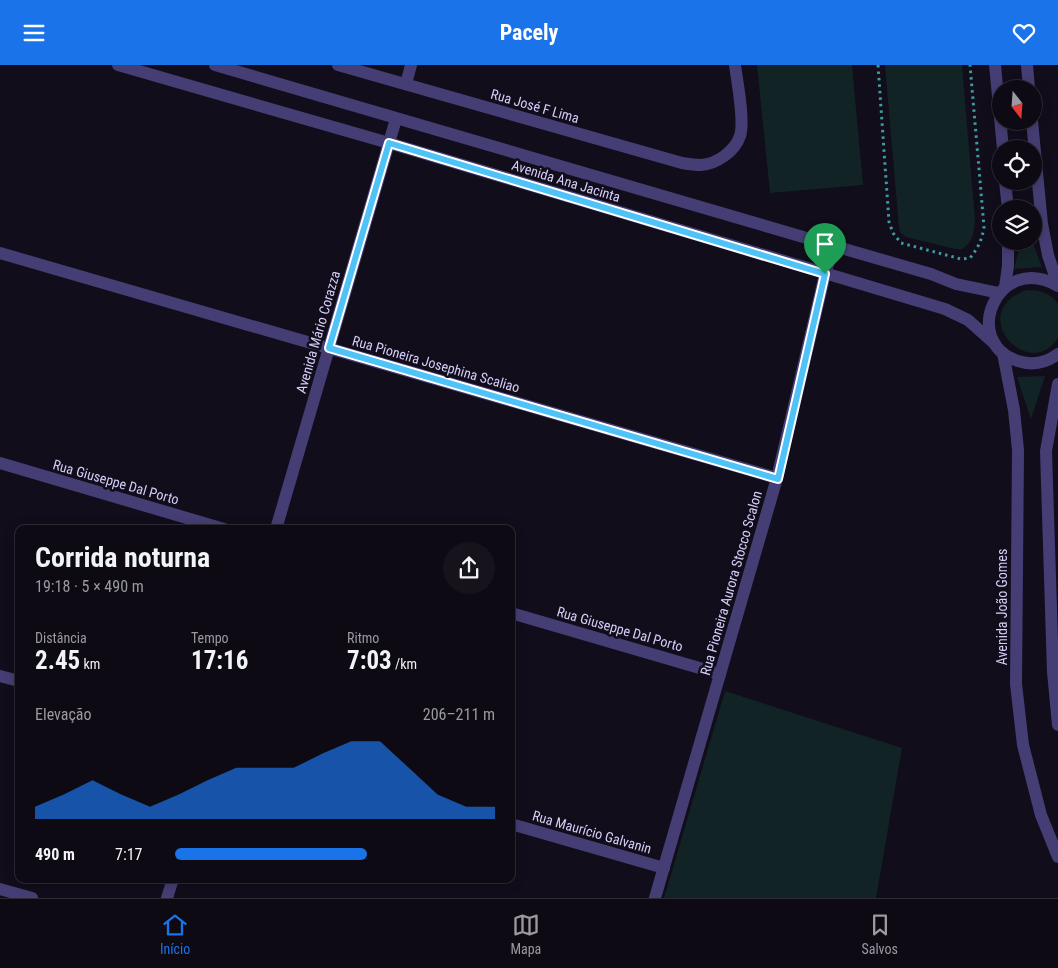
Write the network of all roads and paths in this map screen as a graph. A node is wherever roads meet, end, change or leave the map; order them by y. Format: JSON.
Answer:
{"nodes":[{"id":1,"x":118,"y":65,"type":"edge"},
{"id":2,"x":216,"y":65,"type":"edge"},
{"id":3,"x":338,"y":65,"type":"edge"},
{"id":4,"x":411,"y":65,"type":"edge"},
{"id":5,"x":735,"y":65,"type":"edge"},
{"id":6,"x":878,"y":65,"type":"edge"},
{"id":7,"x":970,"y":65,"type":"edge"},
{"id":8,"x":995,"y":65,"type":"edge"},
{"id":9,"x":1026,"y":65,"type":"edge"},
{"id":10,"x":1028,"y":80,"type":"edge"},
{"id":11,"x":406,"y":84,"type":"junction"},
{"id":12,"x":396,"y":119,"type":"junction"},
{"id":13,"x":1033,"y":130,"type":"edge"},
{"id":14,"x":1001,"y":140,"type":"edge"},
{"id":15,"x":389,"y":143,"type":"junction"},
{"id":16,"x":834,"y":246,"type":"junction"},
{"id":17,"x":1008,"y":250,"type":"edge"},
{"id":18,"x":0,"y":253,"type":"edge"},
{"id":19,"x":825,"y":274,"type":"junction"},
{"id":20,"x":1058,"y":285,"type":"edge"},
{"id":21,"x":1002,"y":290,"type":"junction"},
{"id":22,"x":329,"y":348,"type":"junction"},
{"id":23,"x":999,"y":348,"type":"junction"},
{"id":24,"x":1058,"y":354,"type":"edge"},
{"id":25,"x":1058,"y":384,"type":"edge"},
{"id":26,"x":0,"y":463,"type":"edge"},
{"id":27,"x":778,"y":479,"type":"junction"},
{"id":28,"x":210,"y":525,"type":"edge"},
{"id":29,"x":277,"y":525,"type":"edge"},
{"id":30,"x":515,"y":614,"type":"edge"},
{"id":31,"x":720,"y":674,"type":"junction"},
{"id":32,"x":0,"y":676,"type":"edge"},
{"id":33,"x":15,"y":680,"type":"edge"},
{"id":34,"x":1058,"y":725,"type":"edge"},
{"id":35,"x":515,"y":825,"type":"edge"},
{"id":36,"x":1058,"y":857,"type":"edge"},
{"id":37,"x":664,"y":868,"type":"junction"},
{"id":38,"x":172,"y":883,"type":"edge"},
{"id":39,"x":0,"y":889,"type":"edge"},
{"id":40,"x":32,"y":898,"type":"edge"},
{"id":41,"x":167,"y":898,"type":"edge"},
{"id":42,"x":655,"y":898,"type":"edge"}],
"edges":[{"from":1,"to":15,"type":"street","name":"Avenida Ana Jacinta"},
{"from":2,"to":12,"type":"street","name":"Avenida Ana Jacinta"},
{"from":3,"to":11,"type":"street","name":"Rua José F Lima"},
{"from":4,"to":11,"type":"street"},
{"from":5,"to":11,"type":"street","name":"Rua José F Lima"},
{"from":6,"to":7,"type":"path"},
{"from":8,"to":14,"type":"street"},
{"from":9,"to":10,"type":"street"},
{"from":12,"to":15,"type":"street","name":"Avenida Mário Corazza"},
{"from":12,"to":16,"type":"street","name":"Avenida Ana Jacinta"},
{"from":13,"to":20,"type":"street"},
{"from":15,"to":19,"type":"street","name":"Avenida Ana Jacinta"},
{"from":15,"to":22,"type":"street","name":"Avenida Mário Corazza"},
{"from":16,"to":19,"type":"street","name":"Rua Pioneira Aurora Stocco Scalon"},
{"from":16,"to":21,"type":"street","name":"Avenida Ana Jacinta"},
{"from":17,"to":21,"type":"street"},
{"from":18,"to":22,"type":"street","name":"Rua Pioneira Josephina Scaliao"},
{"from":19,"to":23,"type":"street","name":"Avenida Ana Jacinta"},
{"from":19,"to":27,"type":"street","name":"Rua Pioneira Aurora Stocco Scalon"},
{"from":20,"to":21,"type":"street"},
{"from":21,"to":23,"type":"street","name":"Avenida João Gomes"},
{"from":22,"to":27,"type":"street","name":"Rua Pioneira Josephina Scaliao"},
{"from":22,"to":29,"type":"street","name":"Avenida Mário Corazza"},
{"from":23,"to":24,"type":"street","name":"Avenida Ana Jacinta"},
{"from":23,"to":36,"type":"street","name":"Avenida João Gomes"},
{"from":25,"to":34,"type":"street"},
{"from":26,"to":28,"type":"street","name":"Rua Giuseppe Dal Porto"},
{"from":27,"to":31,"type":"street","name":"Rua Pioneira Aurora Stocco Scalon"},
{"from":30,"to":31,"type":"street","name":"Rua Giuseppe Dal Porto"},
{"from":31,"to":37,"type":"street","name":"Rua Pioneira Aurora Stocco Scalon"},
{"from":32,"to":33,"type":"street"},
{"from":35,"to":37,"type":"street","name":"Rua Maurício Galvanin"},
{"from":37,"to":42,"type":"street","name":"Rua Pioneira Aurora Stocco Scalon"},
{"from":38,"to":41,"type":"street"},
{"from":39,"to":40,"type":"street"}]}
